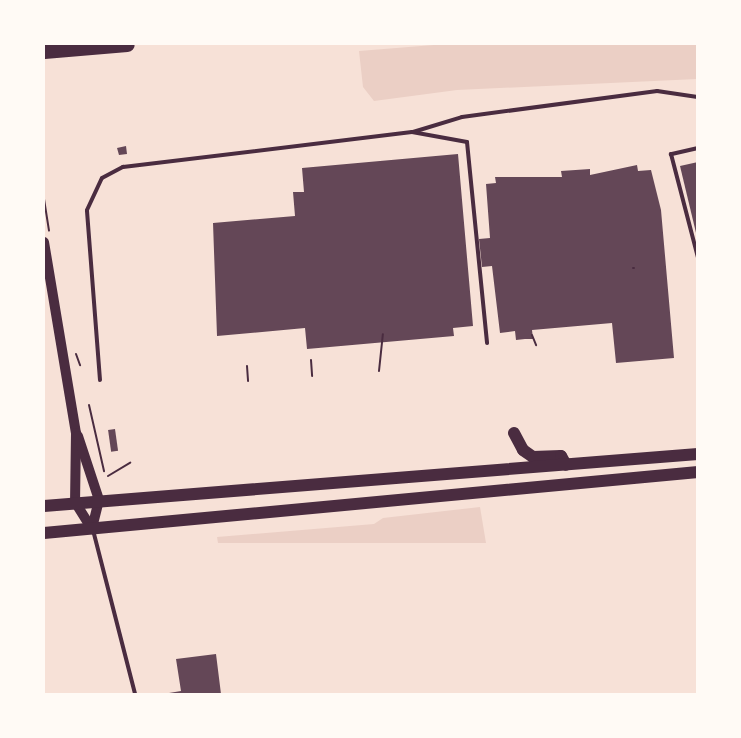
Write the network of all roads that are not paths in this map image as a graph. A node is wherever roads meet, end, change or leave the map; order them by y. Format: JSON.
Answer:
{"nodes":[{"id":1,"x":127,"y":44,"type":"edge"},
{"id":2,"x":44,"y":51,"type":"edge"},
{"id":3,"x":698,"y":97,"type":"edge"},
{"id":4,"x":412,"y":132,"type":"junction"},
{"id":5,"x":698,"y":148,"type":"edge"},
{"id":6,"x":44,"y":242,"type":"edge"},
{"id":7,"x":698,"y":258,"type":"edge"},
{"id":8,"x":487,"y":343,"type":"dead end"},
{"id":9,"x":100,"y":380,"type":"dead end"},
{"id":10,"x":76,"y":433,"type":"junction"},
{"id":11,"x":514,"y":433,"type":"dead end"},
{"id":12,"x":698,"y":454,"type":"edge"},
{"id":13,"x":566,"y":465,"type":"junction"},
{"id":14,"x":698,"y":472,"type":"edge"},
{"id":15,"x":99,"y":500,"type":"junction"},
{"id":16,"x":75,"y":502,"type":"junction"},
{"id":17,"x":44,"y":506,"type":"edge"},
{"id":18,"x":92,"y":529,"type":"junction"},
{"id":19,"x":44,"y":533,"type":"edge"},
{"id":20,"x":135,"y":694,"type":"edge"}],
"edges":[{"from":1,"to":2,"type":"highway"},
{"from":3,"to":4,"type":"lane"},
{"from":4,"to":8,"type":"lane"},
{"from":4,"to":9,"type":"lane"},
{"from":5,"to":7,"type":"lane"},
{"from":6,"to":10,"type":"street"},
{"from":10,"to":15,"type":"street"},
{"from":10,"to":16,"type":"street"},
{"from":11,"to":13,"type":"main road"},
{"from":12,"to":13,"type":"main road"},
{"from":13,"to":15,"type":"main road"},
{"from":14,"to":18,"type":"main road"},
{"from":15,"to":16,"type":"main road"},
{"from":15,"to":18,"type":"street"},
{"from":16,"to":17,"type":"main road"},
{"from":16,"to":18,"type":"street"},
{"from":18,"to":19,"type":"main road"},
{"from":18,"to":20,"type":"lane"}]}
